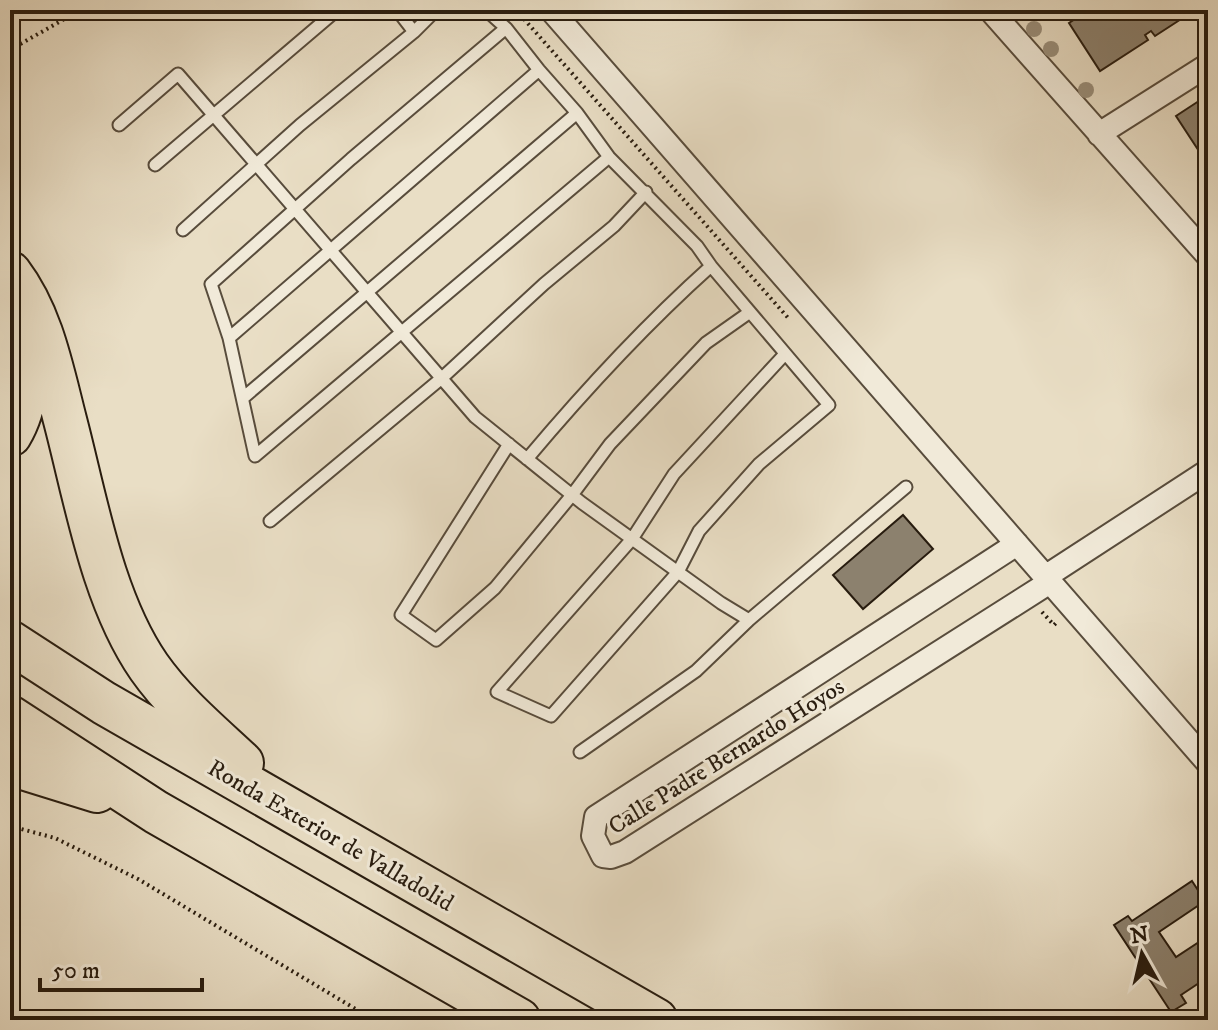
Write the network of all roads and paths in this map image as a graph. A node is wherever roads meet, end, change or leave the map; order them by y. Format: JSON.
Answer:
{"nodes":[{"id":1,"x":80,"y":10,"type":"edge"},
{"id":2,"x":337,"y":10,"type":"edge"},
{"id":3,"x":397,"y":10,"type":"edge"},
{"id":4,"x":436,"y":10,"type":"edge"},
{"id":5,"x":486,"y":10,"type":"edge"},
{"id":6,"x":516,"y":10,"type":"edge"},
{"id":7,"x":551,"y":10,"type":"edge"},
{"id":8,"x":990,"y":10,"type":"edge"},
{"id":9,"x":506,"y":28,"type":"junction"},
{"id":10,"x":414,"y":32,"type":"junction"},
{"id":11,"x":10,"y":50,"type":"edge"},
{"id":12,"x":1208,"y":65,"type":"edge"},
{"id":13,"x":539,"y":70,"type":"junction"},
{"id":14,"x":577,"y":113,"type":"junction"},
{"id":15,"x":213,"y":116,"type":"junction"},
{"id":16,"x":119,"y":125,"type":"dead end"},
{"id":17,"x":1099,"y":134,"type":"junction"},
{"id":18,"x":609,"y":157,"type":"junction"},
{"id":19,"x":256,"y":164,"type":"junction"},
{"id":20,"x":155,"y":165,"type":"dead end"},
{"id":21,"x":646,"y":192,"type":"junction"},
{"id":22,"x":296,"y":211,"type":"junction"},
{"id":23,"x":183,"y":230,"type":"dead end"},
{"id":24,"x":331,"y":250,"type":"junction"},
{"id":25,"x":1208,"y":256,"type":"edge"},
{"id":26,"x":711,"y":266,"type":"junction"},
{"id":27,"x":10,"y":273,"type":"edge"},
{"id":28,"x":366,"y":290,"type":"junction"},
{"id":29,"x":10,"y":307,"type":"edge"},
{"id":30,"x":750,"y":312,"type":"junction"},
{"id":31,"x":799,"y":330,"type":"dead end"},
{"id":32,"x":401,"y":333,"type":"junction"},
{"id":33,"x":229,"y":338,"type":"junction"},
{"id":34,"x":785,"y":354,"type":"junction"},
{"id":35,"x":443,"y":377,"type":"junction"},
{"id":36,"x":243,"y":398,"type":"junction"},
{"id":37,"x":10,"y":435,"type":"edge"},
{"id":38,"x":509,"y":444,"type":"junction"},
{"id":39,"x":527,"y":459,"type":"junction"},
{"id":40,"x":1208,"y":471,"type":"edge"},
{"id":41,"x":906,"y":487,"type":"dead end"},
{"id":42,"x":572,"y":495,"type":"junction"},
{"id":43,"x":270,"y":521,"type":"dead end"},
{"id":44,"x":632,"y":539,"type":"junction"},
{"id":45,"x":1017,"y":544,"type":"junction"},
{"id":46,"x":678,"y":572,"type":"junction"},
{"id":47,"x":1048,"y":580,"type":"junction"},
{"id":48,"x":749,"y":620,"type":"junction"},
{"id":49,"x":10,"y":642,"type":"edge"},
{"id":50,"x":10,"y":717,"type":"edge"},
{"id":51,"x":580,"y":752,"type":"dead end"},
{"id":52,"x":1208,"y":763,"type":"edge"},
{"id":53,"x":10,"y":764,"type":"edge"},
{"id":54,"x":283,"y":807,"type":"junction"},
{"id":55,"x":156,"y":812,"type":"junction"},
{"id":56,"x":10,"y":826,"type":"edge"},
{"id":57,"x":374,"y":1020,"type":"edge"},
{"id":58,"x":519,"y":1020,"type":"edge"},
{"id":59,"x":656,"y":1020,"type":"edge"}],
"edges":[{"from":1,"to":11,"type":"path"},
{"from":2,"to":15,"type":"lane"},
{"from":3,"to":10,"type":"lane"},
{"from":4,"to":10,"type":"lane"},
{"from":5,"to":9,"type":"lane"},
{"from":6,"to":31,"type":"path"},
{"from":7,"to":45,"type":"street"},
{"from":8,"to":17,"type":"street"},
{"from":9,"to":13,"type":"lane"},
{"from":9,"to":22,"type":"lane"},
{"from":10,"to":19,"type":"lane"},
{"from":12,"to":17,"type":"street"},
{"from":13,"to":14,"type":"lane"},
{"from":13,"to":24,"type":"lane"},
{"from":14,"to":18,"type":"lane"},
{"from":14,"to":28,"type":"lane"},
{"from":15,"to":16,"type":"lane"},
{"from":15,"to":19,"type":"lane"},
{"from":15,"to":20,"type":"lane"},
{"from":17,"to":25,"type":"street"},
{"from":18,"to":21,"type":"lane"},
{"from":18,"to":32,"type":"lane"},
{"from":19,"to":22,"type":"lane"},
{"from":19,"to":23,"type":"lane"},
{"from":21,"to":26,"type":"lane"},
{"from":21,"to":35,"type":"lane"},
{"from":22,"to":24,"type":"lane"},
{"from":22,"to":33,"type":"lane"},
{"from":24,"to":28,"type":"lane"},
{"from":24,"to":33,"type":"lane"},
{"from":26,"to":30,"type":"lane"},
{"from":26,"to":39,"type":"lane"},
{"from":27,"to":54,"type":"highway"},
{"from":28,"to":32,"type":"lane"},
{"from":28,"to":36,"type":"lane"},
{"from":29,"to":37,"type":"highway"},
{"from":30,"to":34,"type":"lane"},
{"from":30,"to":42,"type":"lane"},
{"from":32,"to":35,"type":"lane"},
{"from":32,"to":36,"type":"lane"},
{"from":33,"to":36,"type":"lane"},
{"from":34,"to":44,"type":"lane"},
{"from":34,"to":46,"type":"lane"},
{"from":35,"to":38,"type":"lane"},
{"from":35,"to":43,"type":"lane"},
{"from":38,"to":39,"type":"lane"},
{"from":38,"to":42,"type":"lane"},
{"from":39,"to":42,"type":"lane"},
{"from":40,"to":47,"type":"street"},
{"from":41,"to":48,"type":"lane"},
{"from":42,"to":44,"type":"lane"},
{"from":44,"to":46,"type":"lane"},
{"from":44,"to":46,"type":"lane"},
{"from":45,"to":47,"type":"street"},
{"from":45,"to":47,"type":"street","name":"Calle Padre Bernardo Hoyos"},
{"from":46,"to":48,"type":"lane"},
{"from":47,"to":52,"type":"street"},
{"from":48,"to":51,"type":"lane"},
{"from":49,"to":54,"type":"highway","name":"Ronda Exterior de Valladolid"},
{"from":50,"to":55,"type":"highway"},
{"from":53,"to":55,"type":"highway"},
{"from":54,"to":59,"type":"highway","name":"Ronda Exterior de Valladolid"},
{"from":55,"to":58,"type":"highway"},
{"from":56,"to":57,"type":"path"}]}
